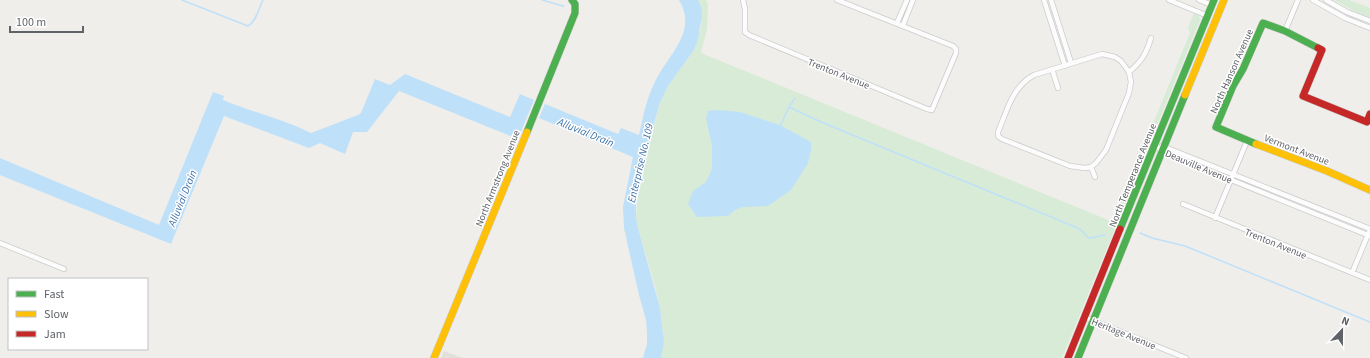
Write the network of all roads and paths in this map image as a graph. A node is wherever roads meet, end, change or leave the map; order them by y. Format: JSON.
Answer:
{"nodes":[{"id":1,"x":743,"y":0,"type":"edge"},
{"id":2,"x":837,"y":0,"type":"edge"},
{"id":3,"x":907,"y":0,"type":"edge"},
{"id":4,"x":913,"y":0,"type":"edge"},
{"id":5,"x":1044,"y":0,"type":"edge"},
{"id":6,"x":1051,"y":0,"type":"edge"},
{"id":7,"x":1169,"y":0,"type":"edge"},
{"id":8,"x":1199,"y":0,"type":"edge"},
{"id":9,"x":1224,"y":0,"type":"edge"},
{"id":10,"x":1298,"y":0,"type":"edge"},
{"id":11,"x":1313,"y":0,"type":"edge"},
{"id":12,"x":1326,"y":0,"type":"edge"},
{"id":13,"x":573,"y":2,"type":"edge"},
{"id":14,"x":1213,"y":3,"type":"edge"},
{"id":15,"x":1208,"y":16,"type":"junction"},
{"id":16,"x":1370,"y":21,"type":"edge"},
{"id":17,"x":897,"y":23,"type":"junction"},
{"id":18,"x":903,"y":26,"type":"junction"},
{"id":19,"x":1370,"y":28,"type":"edge"},
{"id":20,"x":1285,"y":31,"type":"junction"},
{"id":21,"x":1150,"y":38,"type":"dead end"},
{"id":22,"x":1071,"y":64,"type":"junction"},
{"id":23,"x":1065,"y":66,"type":"junction"},
{"id":24,"x":1052,"y":69,"type":"junction"},
{"id":25,"x":1129,"y":72,"type":"junction"},
{"id":26,"x":1194,"y":75,"type":"junction"},
{"id":27,"x":1058,"y":88,"type":"dead end"},
{"id":28,"x":1370,"y":114,"type":"edge"},
{"id":29,"x":1216,"y":127,"type":"joint"},
{"id":30,"x":1247,"y":141,"type":"junction"},
{"id":31,"x":1155,"y":144,"type":"junction"},
{"id":32,"x":1163,"y":149,"type":"junction"},
{"id":33,"x":1091,"y":167,"type":"junction"},
{"id":34,"x":1233,"y":174,"type":"junction"},
{"id":35,"x":1095,"y":176,"type":"dead end"},
{"id":36,"x":1231,"y":180,"type":"junction"},
{"id":37,"x":1370,"y":190,"type":"edge"},
{"id":38,"x":1183,"y":204,"type":"dead end"},
{"id":39,"x":1215,"y":218,"type":"junction"},
{"id":40,"x":1370,"y":229,"type":"edge"},
{"id":41,"x":1369,"y":235,"type":"edge"},
{"id":42,"x":0,"y":243,"type":"edge"},
{"id":43,"x":64,"y":269,"type":"dead end"},
{"id":44,"x":1352,"y":273,"type":"junction"},
{"id":45,"x":1370,"y":280,"type":"edge"},
{"id":46,"x":1084,"y":317,"type":"junction"},
{"id":47,"x":1094,"y":321,"type":"junction"},
{"id":48,"x":434,"y":358,"type":"edge"},
{"id":49,"x":1068,"y":358,"type":"edge"},
{"id":50,"x":1078,"y":358,"type":"edge"},
{"id":51,"x":1186,"y":358,"type":"edge"}],
"edges":[{"from":1,"to":18,"type":"street","name":"Trenton Avenue"},
{"from":2,"to":17,"type":"street"},
{"from":3,"to":17,"type":"street"},
{"from":4,"to":18,"type":"street"},
{"from":5,"to":23,"type":"street"},
{"from":6,"to":22,"type":"street"},
{"from":7,"to":15,"type":"street"},
{"from":8,"to":14,"type":"street"},
{"from":9,"to":26,"type":"street","name":"North Temperance Avenue"},
{"from":10,"to":20,"type":"street"},
{"from":11,"to":19,"type":"street"},
{"from":12,"to":16,"type":"street"},
{"from":13,"to":48,"type":"street","name":"North Armstrong Avenue"},
{"from":14,"to":15,"type":"street","name":"North Temperance Avenue"},
{"from":14,"to":26,"type":"street"},
{"from":15,"to":31,"type":"street","name":"North Temperance Avenue"},
{"from":17,"to":18,"type":"street"},
{"from":20,"to":28,"type":"street"},
{"from":20,"to":29,"type":"street","name":"North Hanson Avenue"},
{"from":21,"to":25,"type":"street"},
{"from":22,"to":23,"type":"street"},
{"from":22,"to":25,"type":"street"},
{"from":23,"to":24,"type":"street"},
{"from":24,"to":27,"type":"street"},
{"from":24,"to":33,"type":"street"},
{"from":25,"to":33,"type":"street"},
{"from":26,"to":32,"type":"street","name":"North Temperance Avenue"},
{"from":29,"to":30,"type":"street","name":"Vermont Avenue"},
{"from":30,"to":34,"type":"street"},
{"from":30,"to":37,"type":"street","name":"Vermont Avenue"},
{"from":31,"to":32,"type":"street","name":"Deauville Avenue"},
{"from":31,"to":46,"type":"street","name":"North Temperance Avenue"},
{"from":32,"to":34,"type":"street","name":"Deauville Avenue"},
{"from":32,"to":36,"type":"street","name":"Deauville Avenue"},
{"from":32,"to":47,"type":"street","name":"North Temperance Avenue"},
{"from":33,"to":35,"type":"street"},
{"from":34,"to":36,"type":"street"},
{"from":34,"to":40,"type":"street","name":"Deauville Avenue"},
{"from":36,"to":39,"type":"street"},
{"from":36,"to":41,"type":"street","name":"Deauville Avenue"},
{"from":38,"to":39,"type":"street","name":"Trenton Avenue"},
{"from":39,"to":44,"type":"street","name":"Trenton Avenue"},
{"from":40,"to":41,"type":"street"},
{"from":41,"to":44,"type":"street"},
{"from":42,"to":43,"type":"street"},
{"from":44,"to":45,"type":"street","name":"Trenton Avenue"},
{"from":46,"to":47,"type":"street","name":"Heritage Avenue"},
{"from":46,"to":49,"type":"street","name":"North Temperance Avenue"},
{"from":47,"to":50,"type":"street","name":"North Temperance Avenue"},
{"from":47,"to":51,"type":"street","name":"Heritage Avenue"}]}
